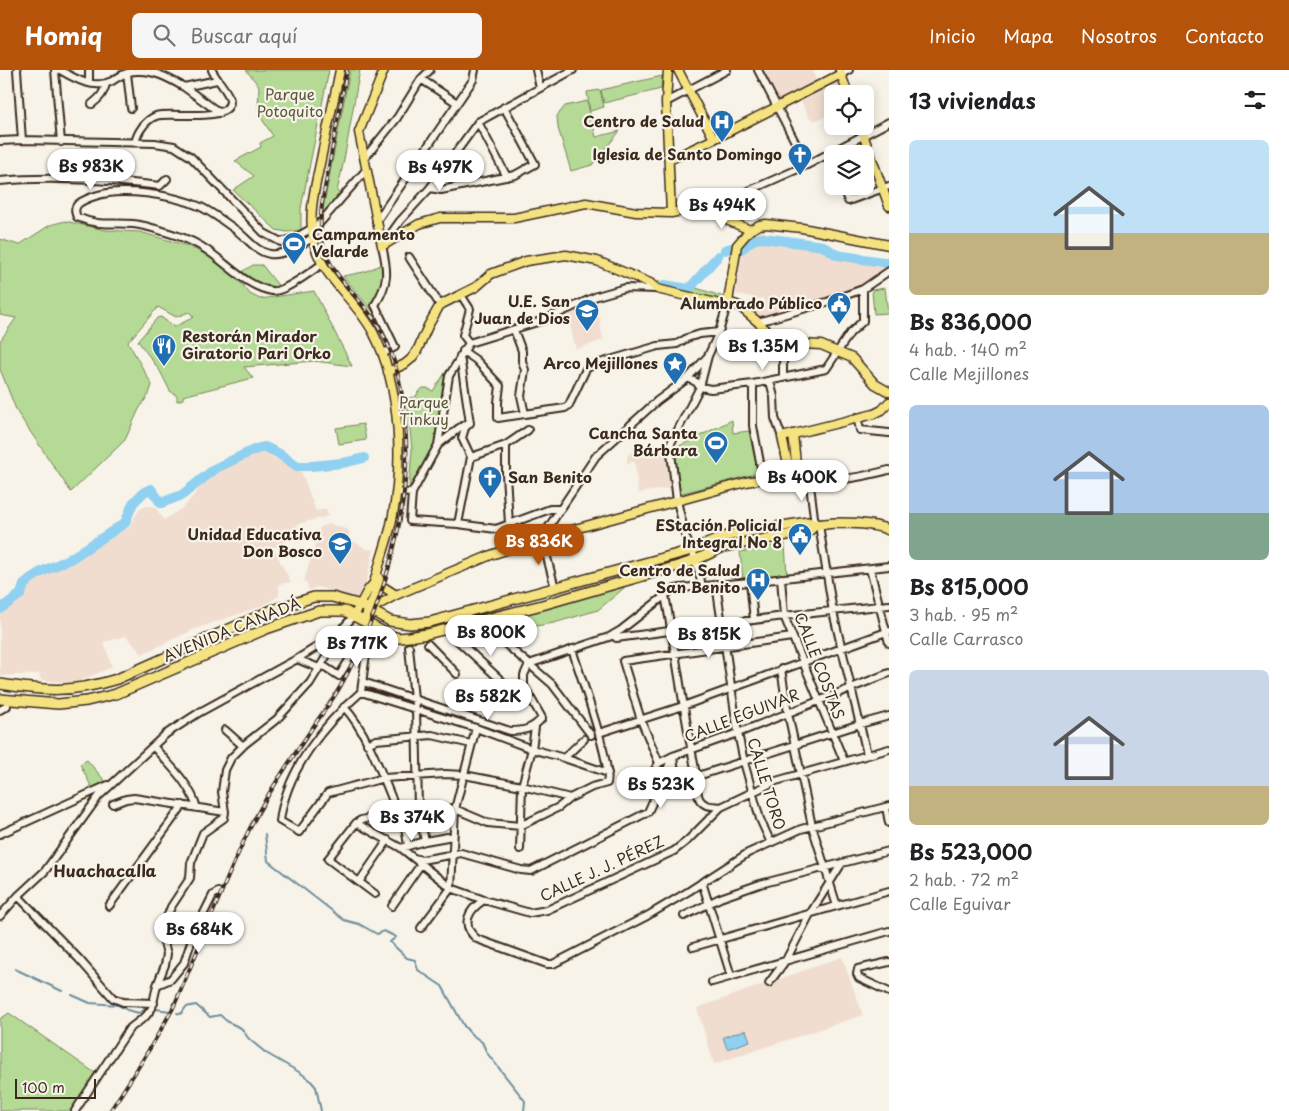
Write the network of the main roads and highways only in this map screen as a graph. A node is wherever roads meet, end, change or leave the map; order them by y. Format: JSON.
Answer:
{"nodes":[{"id":1,"x":340,"y":70,"type":"edge"},
{"id":2,"x":384,"y":70,"type":"edge"},
{"id":3,"x":672,"y":71,"type":"edge"},
{"id":4,"x":840,"y":72,"type":"edge"},
{"id":5,"x":845,"y":85,"type":"edge"},
{"id":6,"x":864,"y":135,"type":"edge"},
{"id":7,"x":714,"y":139,"type":"junction"},
{"id":8,"x":669,"y":160,"type":"junction"},
{"id":9,"x":886,"y":188,"type":"edge"},
{"id":10,"x":889,"y":206,"type":"edge"},
{"id":11,"x":671,"y":213,"type":"junction"},
{"id":12,"x":750,"y":230,"type":"junction"},
{"id":13,"x":889,"y":245,"type":"edge"},
{"id":14,"x":728,"y":302,"type":"junction"},
{"id":15,"x":388,"y":372,"type":"junction"},
{"id":16,"x":889,"y":392,"type":"edge"},
{"id":17,"x":888,"y":403,"type":"edge"},
{"id":18,"x":793,"y":434,"type":"junction"},
{"id":19,"x":794,"y":473,"type":"junction"},
{"id":20,"x":817,"y":525,"type":"junction"},
{"id":21,"x":889,"y":530,"type":"edge"},
{"id":22,"x":377,"y":574,"type":"junction"},
{"id":23,"x":396,"y":595,"type":"junction"},
{"id":24,"x":365,"y":607,"type":"junction"},
{"id":25,"x":354,"y":616,"type":"junction"},
{"id":26,"x":364,"y":621,"type":"junction"},
{"id":27,"x":390,"y":621,"type":"junction"},
{"id":28,"x":386,"y":633,"type":"junction"},
{"id":29,"x":0,"y":684,"type":"edge"},
{"id":30,"x":5,"y":702,"type":"edge"}],
"edges":[{"from":1,"to":15,"type":"main road"},
{"from":2,"to":11,"type":"main road"},
{"from":3,"to":7,"type":"main road"},
{"from":3,"to":8,"type":"main road"},
{"from":4,"to":5,"type":"main road"},
{"from":4,"to":7,"type":"main road"},
{"from":6,"to":9,"type":"main road"},
{"from":7,"to":8,"type":"main road"},
{"from":8,"to":11,"type":"main road"},
{"from":9,"to":10,"type":"main road"},
{"from":11,"to":12,"type":"main road"},
{"from":12,"to":13,"type":"main road"},
{"from":12,"to":14,"type":"main road"},
{"from":14,"to":15,"type":"main road"},
{"from":14,"to":16,"type":"main road"},
{"from":15,"to":22,"type":"main road"},
{"from":17,"to":18,"type":"main road"},
{"from":18,"to":19,"type":"main road"},
{"from":18,"to":19,"type":"main road"},
{"from":19,"to":23,"type":"main road"},
{"from":20,"to":21,"type":"highway","name":"AVENIDA CANADÁ"},
{"from":20,"to":27,"type":"highway","name":"AVENIDA CANADÁ"},
{"from":20,"to":28,"type":"highway","name":"AVENIDA CANADÁ"},
{"from":22,"to":23,"type":"main road"},
{"from":22,"to":24,"type":"main road"},
{"from":23,"to":24,"type":"main road"},
{"from":24,"to":25,"type":"main road"},
{"from":24,"to":26,"type":"main road"},
{"from":24,"to":27,"type":"highway","name":"AVENIDA CANADÁ"},
{"from":24,"to":29,"type":"highway","name":"AVENIDA CANADÁ"},
{"from":25,"to":26,"type":"highway","name":"AVENIDA CANADÁ"},
{"from":25,"to":30,"type":"highway","name":"AVENIDA CANADÁ"},
{"from":26,"to":28,"type":"highway","name":"AVENIDA CANADÁ"},
{"from":27,"to":28,"type":"highway"}]}
